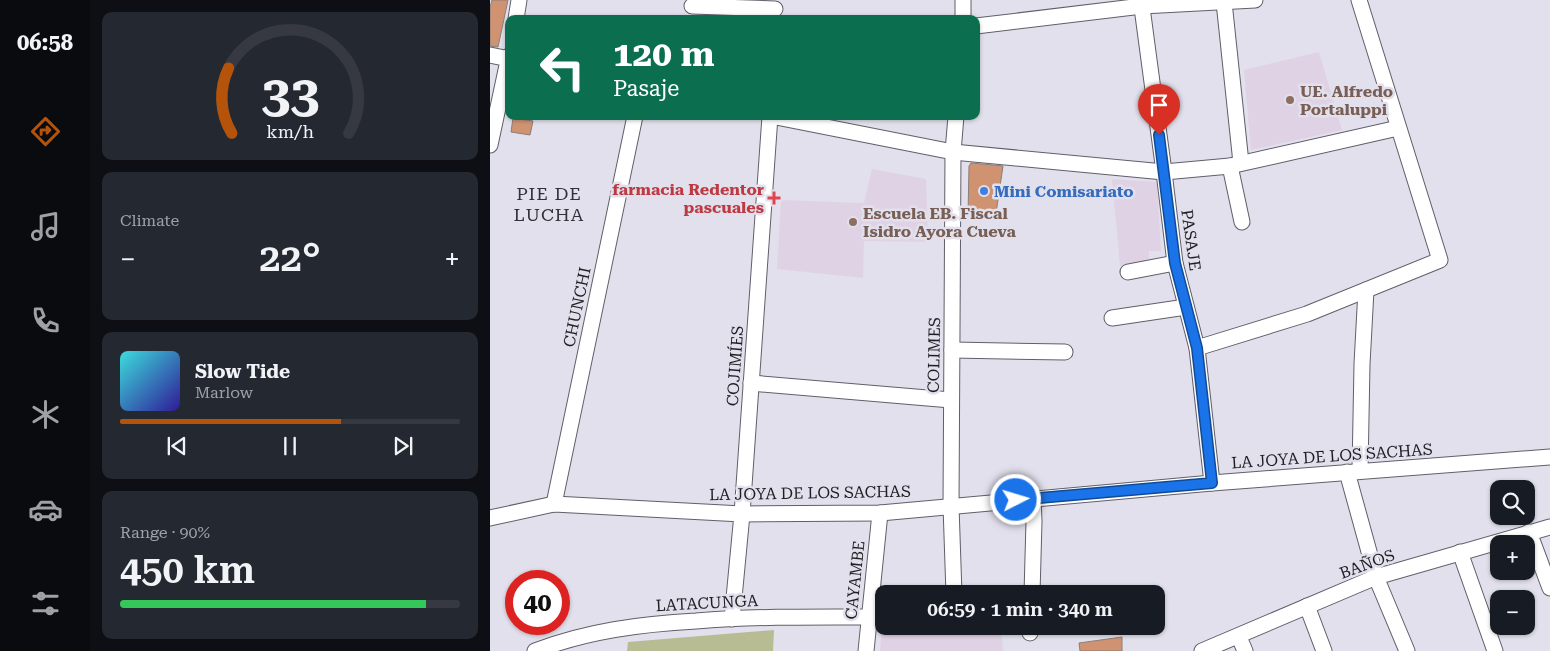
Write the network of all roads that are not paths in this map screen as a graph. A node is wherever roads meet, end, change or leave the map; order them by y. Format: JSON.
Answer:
{"nodes":[{"id":1,"x":519,"y":0,"type":"edge"},
{"id":2,"x":963,"y":0,"type":"edge"},
{"id":3,"x":1255,"y":0,"type":"edge"},
{"id":4,"x":1359,"y":0,"type":"edge"},
{"id":5,"x":1224,"y":2,"type":"junction"},
{"id":6,"x":1141,"y":3,"type":"edge"},
{"id":7,"x":692,"y":6,"type":"dead end"},
{"id":8,"x":775,"y":9,"type":"edge"},
{"id":9,"x":517,"y":15,"type":"edge"},
{"id":10,"x":963,"y":15,"type":"edge"},
{"id":11,"x":980,"y":25,"type":"edge"},
{"id":12,"x":490,"y":55,"type":"edge"},
{"id":13,"x":505,"y":57,"type":"edge"},
{"id":14,"x":505,"y":76,"type":"edge"},
{"id":15,"x":634,"y":120,"type":"edge"},
{"id":16,"x":771,"y":120,"type":"edge"},
{"id":17,"x":791,"y":120,"type":"edge"},
{"id":18,"x":956,"y":120,"type":"edge"},
{"id":19,"x":1398,"y":128,"type":"junction"},
{"id":20,"x":490,"y":145,"type":"edge"},
{"id":21,"x":953,"y":152,"type":"junction"},
{"id":22,"x":1235,"y":164,"type":"junction"},
{"id":23,"x":1164,"y":172,"type":"junction"},
{"id":24,"x":1242,"y":222,"type":"dead end"},
{"id":25,"x":1175,"y":263,"type":"junction"},
{"id":26,"x":1128,"y":272,"type":"dead end"},
{"id":27,"x":1366,"y":290,"type":"junction"},
{"id":28,"x":1186,"y":307,"type":"junction"},
{"id":29,"x":1112,"y":318,"type":"dead end"},
{"id":30,"x":1197,"y":348,"type":"junction"},
{"id":31,"x":952,"y":350,"type":"junction"},
{"id":32,"x":1065,"y":352,"type":"dead end"},
{"id":33,"x":751,"y":382,"type":"junction"},
{"id":34,"x":951,"y":400,"type":"junction"},
{"id":35,"x":1550,"y":457,"type":"edge"},
{"id":36,"x":1354,"y":472,"type":"junction"},
{"id":37,"x":1212,"y":483,"type":"junction"},
{"id":38,"x":1033,"y":499,"type":"junction"},
{"id":39,"x":554,"y":504,"type":"junction"},
{"id":40,"x":951,"y":506,"type":"junction"},
{"id":41,"x":880,"y":513,"type":"junction"},
{"id":42,"x":742,"y":514,"type":"junction"},
{"id":43,"x":490,"y":518,"type":"edge"},
{"id":44,"x":1550,"y":528,"type":"edge"},
{"id":45,"x":1529,"y":532,"type":"junction"},
{"id":46,"x":1460,"y":552,"type":"junction"},
{"id":47,"x":1376,"y":577,"type":"junction"},
{"id":48,"x":954,"y":585,"type":"edge"},
{"id":49,"x":1032,"y":585,"type":"edge"},
{"id":50,"x":1550,"y":588,"type":"edge"},
{"id":51,"x":1308,"y":606,"type":"junction"},
{"id":52,"x":868,"y":617,"type":"junction"},
{"id":53,"x":875,"y":617,"type":"edge"},
{"id":54,"x":732,"y":619,"type":"junction"},
{"id":55,"x":1239,"y":636,"type":"junction"},
{"id":56,"x":535,"y":651,"type":"edge"},
{"id":57,"x":866,"y":651,"type":"edge"},
{"id":58,"x":1202,"y":651,"type":"edge"},
{"id":59,"x":1244,"y":651,"type":"edge"},
{"id":60,"x":1324,"y":651,"type":"edge"},
{"id":61,"x":1407,"y":651,"type":"edge"},
{"id":62,"x":1495,"y":651,"type":"edge"}],
"edges":[{"from":1,"to":9,"type":"street"},
{"from":2,"to":10,"type":"street"},
{"from":3,"to":5,"type":"street"},
{"from":4,"to":19,"type":"street"},
{"from":5,"to":6,"type":"street"},
{"from":5,"to":22,"type":"street"},
{"from":6,"to":11,"type":"street"},
{"from":6,"to":23,"type":"street","name":"PASAJE"},
{"from":7,"to":8,"type":"street"},
{"from":12,"to":13,"type":"street"},
{"from":14,"to":20,"type":"street"},
{"from":15,"to":39,"type":"street","name":"CHUNCHI"},
{"from":16,"to":33,"type":"street","name":"COJIMÍES"},
{"from":17,"to":21,"type":"street"},
{"from":18,"to":21,"type":"street","name":"COLIMES"},
{"from":19,"to":22,"type":"street"},
{"from":19,"to":27,"type":"street"},
{"from":21,"to":23,"type":"street"},
{"from":21,"to":31,"type":"street","name":"COLIMES"},
{"from":22,"to":23,"type":"street"},
{"from":22,"to":24,"type":"street"},
{"from":23,"to":25,"type":"street","name":"PASAJE"},
{"from":25,"to":26,"type":"street"},
{"from":25,"to":28,"type":"street","name":"PASAJE"},
{"from":27,"to":30,"type":"street"},
{"from":27,"to":36,"type":"street"},
{"from":28,"to":29,"type":"street"},
{"from":28,"to":30,"type":"street","name":"PASAJE"},
{"from":30,"to":37,"type":"street","name":"PASAJE"},
{"from":31,"to":32,"type":"street"},
{"from":31,"to":34,"type":"street","name":"COLIMES"},
{"from":33,"to":34,"type":"street"},
{"from":33,"to":42,"type":"street","name":"COJIMÍES"},
{"from":34,"to":40,"type":"street","name":"COLIMES"},
{"from":35,"to":36,"type":"street","name":"LA JOYA DE LOS SACHAS"},
{"from":36,"to":37,"type":"street","name":"LA JOYA DE LOS SACHAS"},
{"from":36,"to":47,"type":"street"},
{"from":37,"to":38,"type":"street","name":"LA JOYA DE LOS SACHAS"},
{"from":38,"to":40,"type":"street","name":"LA JOYA DE LOS SACHAS"},
{"from":38,"to":49,"type":"street"},
{"from":39,"to":42,"type":"street","name":"LA JOYA DE LOS SACHAS"},
{"from":39,"to":43,"type":"street","name":"LA JOYA DE LOS SACHAS"},
{"from":40,"to":41,"type":"street","name":"LA JOYA DE LOS SACHAS"},
{"from":40,"to":48,"type":"street","name":"COLIMES"},
{"from":41,"to":42,"type":"street","name":"LA JOYA DE LOS SACHAS"},
{"from":41,"to":52,"type":"street","name":"CAYAMBE"},
{"from":42,"to":54,"type":"street","name":"COJIMÍES"},
{"from":44,"to":45,"type":"street","name":"BAÑOS"},
{"from":45,"to":46,"type":"street","name":"BAÑOS"},
{"from":45,"to":50,"type":"street"},
{"from":46,"to":47,"type":"street","name":"BAÑOS"},
{"from":46,"to":62,"type":"street"},
{"from":47,"to":51,"type":"street","name":"BAÑOS"},
{"from":47,"to":61,"type":"street"},
{"from":51,"to":55,"type":"street","name":"BAÑOS"},
{"from":51,"to":60,"type":"street"},
{"from":52,"to":53,"type":"street","name":"LATACUNGA"},
{"from":52,"to":54,"type":"street","name":"LATACUNGA"},
{"from":52,"to":57,"type":"street","name":"CAYAMBE"},
{"from":54,"to":56,"type":"street","name":"LATACUNGA"},
{"from":55,"to":58,"type":"street","name":"BAÑOS"},
{"from":55,"to":59,"type":"street"}]}
